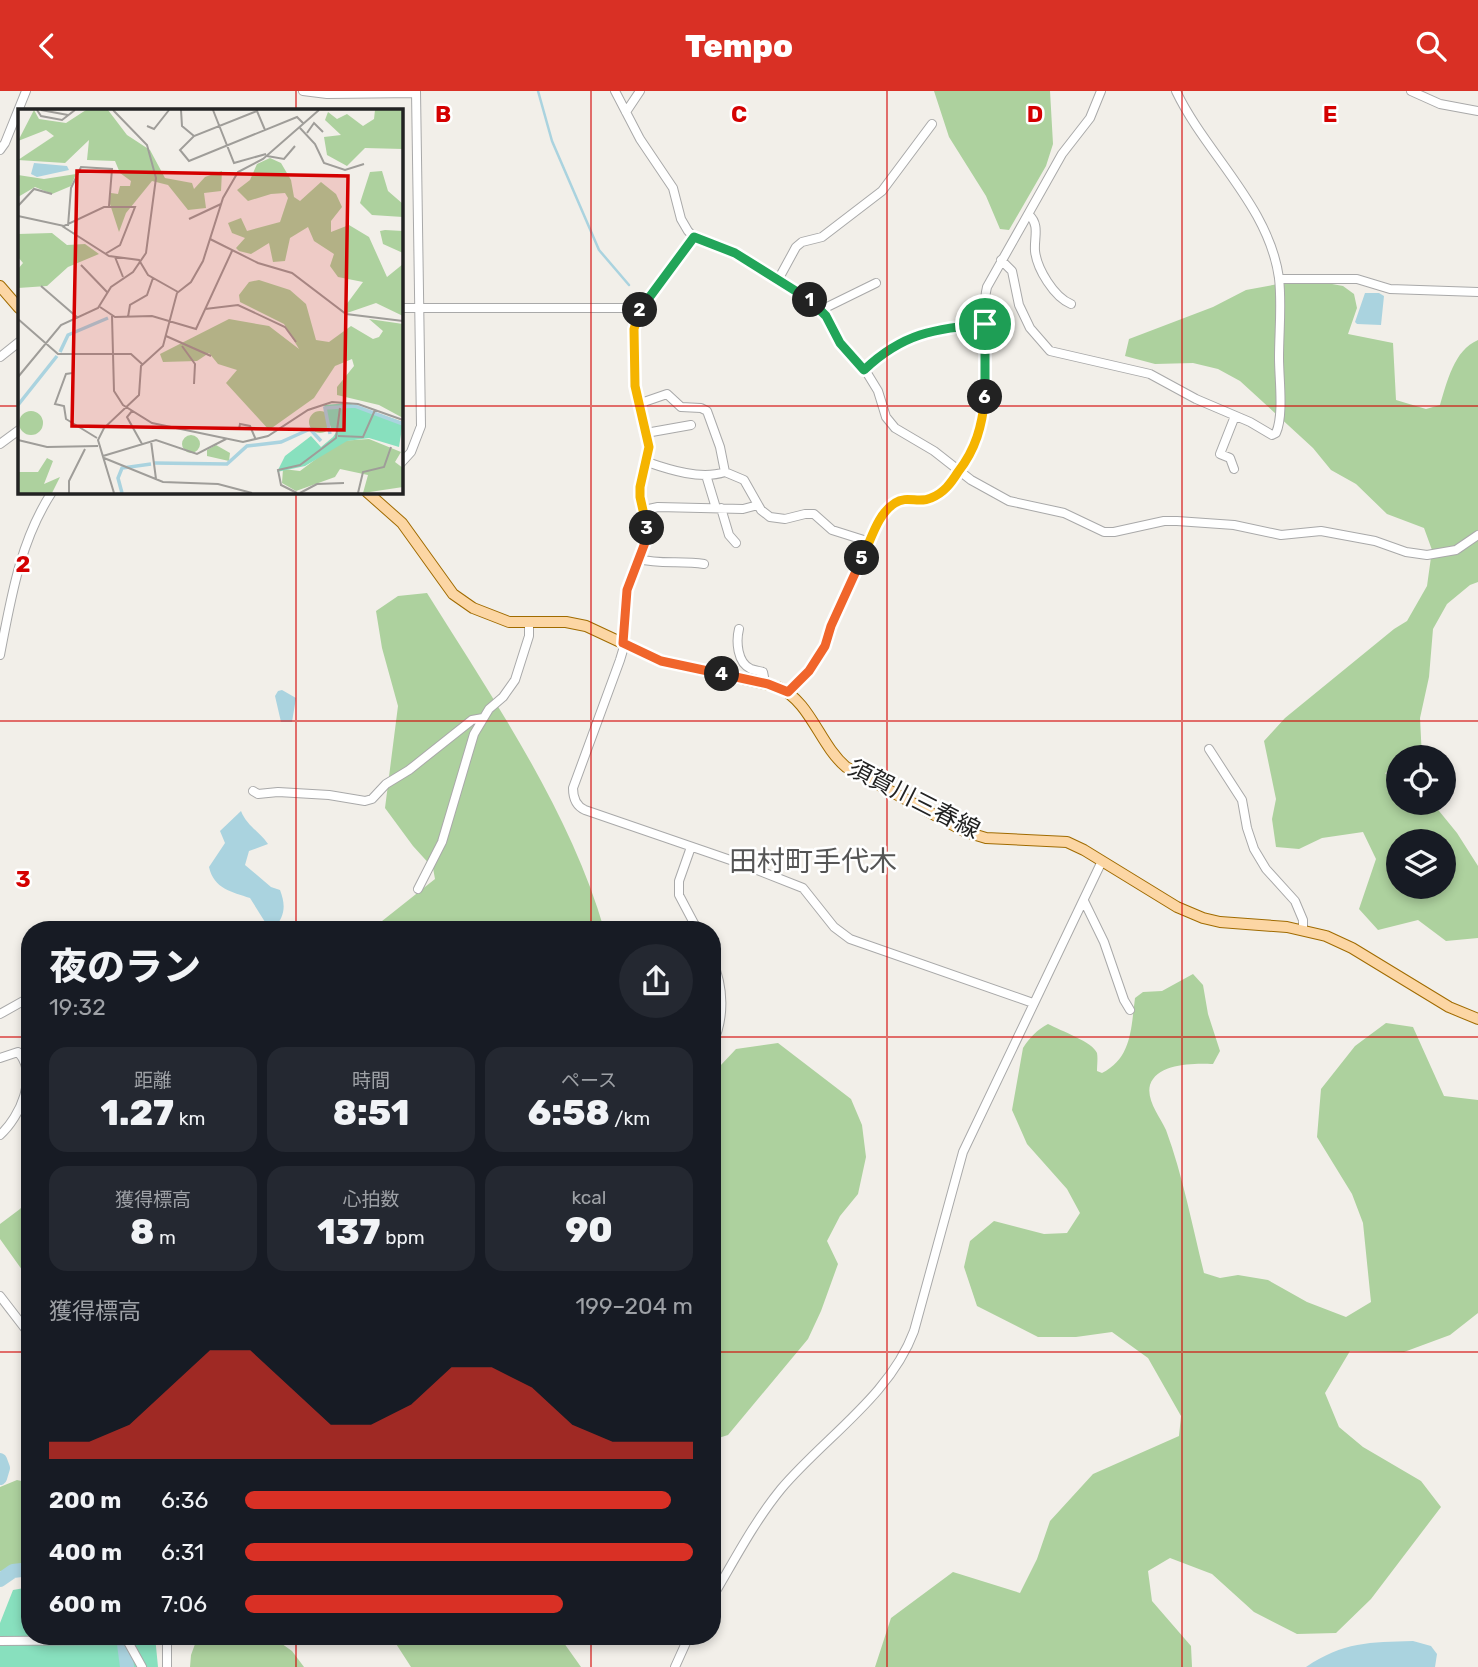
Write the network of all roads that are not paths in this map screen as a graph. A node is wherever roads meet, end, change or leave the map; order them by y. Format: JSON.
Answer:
{"nodes":[{"id":1,"x":26,"y":91,"type":"edge"},
{"id":2,"x":303,"y":91,"type":"edge"},
{"id":3,"x":615,"y":91,"type":"edge"},
{"id":4,"x":640,"y":91,"type":"edge"},
{"id":5,"x":1101,"y":91,"type":"edge"},
{"id":6,"x":1176,"y":91,"type":"edge"},
{"id":7,"x":1411,"y":91,"type":"edge"},
{"id":8,"x":416,"y":92,"type":"edge"},
{"id":9,"x":19,"y":109,"type":"edge"},
{"id":10,"x":18,"y":111,"type":"edge"},
{"id":11,"x":1478,"y":111,"type":"edge"},
{"id":12,"x":625,"y":112,"type":"junction"},
{"id":13,"x":932,"y":124,"type":"dead end"},
{"id":14,"x":0,"y":150,"type":"edge"},
{"id":15,"x":1028,"y":215,"type":"junction"},
{"id":16,"x":694,"y":237,"type":"junction"},
{"id":17,"x":1001,"y":260,"type":"junction"},
{"id":18,"x":1279,"y":279,"type":"junction"},
{"id":19,"x":778,"y":281,"type":"junction"},
{"id":20,"x":876,"y":283,"type":"dead end"},
{"id":21,"x":0,"y":286,"type":"edge"},
{"id":22,"x":1478,"y":292,"type":"edge"},
{"id":23,"x":1071,"y":304,"type":"dead end"},
{"id":24,"x":18,"y":306,"type":"edge"},
{"id":25,"x":419,"y":308,"type":"junction"},
{"id":26,"x":641,"y":308,"type":"junction"},
{"id":27,"x":402,"y":309,"type":"edge"},
{"id":28,"x":821,"y":310,"type":"junction"},
{"id":29,"x":985,"y":324,"type":"junction"},
{"id":30,"x":18,"y":343,"type":"edge"},
{"id":31,"x":0,"y":357,"type":"edge"},
{"id":32,"x":864,"y":370,"type":"junction"},
{"id":33,"x":638,"y":404,"type":"junction"},
{"id":34,"x":1235,"y":416,"type":"junction"},
{"id":35,"x":691,"y":425,"type":"dead end"},
{"id":36,"x":18,"y":431,"type":"edge"},
{"id":37,"x":646,"y":433,"type":"junction"},
{"id":38,"x":0,"y":444,"type":"edge"},
{"id":39,"x":402,"y":462,"type":"edge"},
{"id":40,"x":647,"y":463,"type":"junction"},
{"id":41,"x":1234,"y":469,"type":"dead end"},
{"id":42,"x":725,"y":472,"type":"junction"},
{"id":43,"x":959,"y":472,"type":"junction"},
{"id":44,"x":706,"y":475,"type":"junction"},
{"id":45,"x":50,"y":493,"type":"edge"},
{"id":46,"x":368,"y":493,"type":"edge"},
{"id":47,"x":758,"y":505,"type":"junction"},
{"id":48,"x":718,"y":508,"type":"junction"},
{"id":49,"x":644,"y":510,"type":"junction"},
{"id":50,"x":1478,"y":535,"type":"edge"},
{"id":51,"x":870,"y":542,"type":"junction"},
{"id":52,"x":736,"y":543,"type":"dead end"},
{"id":53,"x":639,"y":559,"type":"junction"},
{"id":54,"x":704,"y":564,"type":"dead end"},
{"id":55,"x":529,"y":622,"type":"junction"},
{"id":56,"x":739,"y":629,"type":"dead end"},
{"id":57,"x":623,"y":643,"type":"junction"},
{"id":58,"x":0,"y":655,"type":"edge"},
{"id":59,"x":760,"y":681,"type":"junction"},
{"id":60,"x":788,"y":692,"type":"junction"},
{"id":61,"x":483,"y":717,"type":"junction"},
{"id":62,"x":1209,"y":749,"type":"dead end"},
{"id":63,"x":253,"y":791,"type":"dead end"},
{"id":64,"x":691,"y":846,"type":"junction"},
{"id":65,"x":1102,"y":861,"type":"junction"},
{"id":66,"x":418,"y":889,"type":"dead end"},
{"id":67,"x":1084,"y":901,"type":"junction"},
{"id":68,"x":693,"y":921,"type":"edge"},
{"id":69,"x":1303,"y":929,"type":"junction"},
{"id":70,"x":21,"y":1002,"type":"edge"},
{"id":71,"x":1033,"y":1003,"type":"junction"},
{"id":72,"x":1130,"y":1010,"type":"dead end"},
{"id":73,"x":0,"y":1014,"type":"edge"},
{"id":74,"x":1478,"y":1019,"type":"edge"},
{"id":75,"x":21,"y":1056,"type":"edge"},
{"id":76,"x":0,"y":1058,"type":"edge"},
{"id":77,"x":21,"y":1102,"type":"edge"},
{"id":78,"x":0,"y":1135,"type":"edge"},
{"id":79,"x":0,"y":1296,"type":"edge"},
{"id":80,"x":21,"y":1323,"type":"edge"},
{"id":81,"x":721,"y":1583,"type":"edge"},
{"id":82,"x":0,"y":1641,"type":"edge"},
{"id":83,"x":21,"y":1641,"type":"edge"},
{"id":84,"x":131,"y":1645,"type":"edge"},
{"id":85,"x":167,"y":1645,"type":"edge"},
{"id":86,"x":685,"y":1645,"type":"edge"},
{"id":87,"x":142,"y":1667,"type":"edge"},
{"id":88,"x":167,"y":1667,"type":"edge"},
{"id":89,"x":675,"y":1667,"type":"edge"}],
"edges":[{"from":1,"to":9,"type":"street"},
{"from":2,"to":8,"type":"street"},
{"from":3,"to":12,"type":"street"},
{"from":4,"to":12,"type":"street"},
{"from":5,"to":15,"type":"street"},
{"from":6,"to":18,"type":"street"},
{"from":7,"to":11,"type":"street"},
{"from":8,"to":25,"type":"street"},
{"from":10,"to":14,"type":"street"},
{"from":12,"to":16,"type":"street"},
{"from":13,"to":19,"type":"street"},
{"from":15,"to":17,"type":"street"},
{"from":15,"to":23,"type":"street"},
{"from":16,"to":19,"type":"street"},
{"from":16,"to":26,"type":"street"},
{"from":17,"to":29,"type":"street"},
{"from":17,"to":34,"type":"street"},
{"from":18,"to":22,"type":"street"},
{"from":18,"to":34,"type":"street"},
{"from":19,"to":28,"type":"street"},
{"from":20,"to":28,"type":"street"},
{"from":21,"to":24,"type":"main road"},
{"from":25,"to":26,"type":"street"},
{"from":25,"to":27,"type":"street"},
{"from":25,"to":39,"type":"street"},
{"from":26,"to":33,"type":"street"},
{"from":28,"to":32,"type":"street"},
{"from":29,"to":32,"type":"street"},
{"from":29,"to":43,"type":"street"},
{"from":30,"to":31,"type":"street"},
{"from":32,"to":43,"type":"street"},
{"from":33,"to":37,"type":"street"},
{"from":33,"to":42,"type":"street"},
{"from":34,"to":41,"type":"street"},
{"from":35,"to":37,"type":"street"},
{"from":36,"to":38,"type":"street"},
{"from":37,"to":40,"type":"street"},
{"from":40,"to":44,"type":"street"},
{"from":40,"to":49,"type":"street"},
{"from":42,"to":44,"type":"street"},
{"from":42,"to":47,"type":"street"},
{"from":43,"to":50,"type":"street"},
{"from":43,"to":51,"type":"street"},
{"from":44,"to":48,"type":"street"},
{"from":45,"to":58,"type":"street"},
{"from":46,"to":55,"type":"main road","name":"須賀川三春線"},
{"from":47,"to":48,"type":"street"},
{"from":47,"to":51,"type":"street"},
{"from":48,"to":49,"type":"street"},
{"from":48,"to":52,"type":"street"},
{"from":49,"to":53,"type":"street"},
{"from":51,"to":60,"type":"street"},
{"from":53,"to":54,"type":"street"},
{"from":53,"to":57,"type":"street"},
{"from":55,"to":57,"type":"main road","name":"須賀川三春線"},
{"from":55,"to":61,"type":"street"},
{"from":56,"to":59,"type":"street"},
{"from":57,"to":59,"type":"main road","name":"須賀川三春線"},
{"from":57,"to":64,"type":"street"},
{"from":59,"to":60,"type":"main road","name":"須賀川三春線"},
{"from":60,"to":65,"type":"main road","name":"須賀川三春線"},
{"from":61,"to":63,"type":"street"},
{"from":61,"to":66,"type":"street"},
{"from":62,"to":69,"type":"street"},
{"from":64,"to":68,"type":"street"},
{"from":64,"to":71,"type":"street"},
{"from":65,"to":67,"type":"street"},
{"from":65,"to":69,"type":"main road","name":"須賀川三春線"},
{"from":67,"to":71,"type":"street"},
{"from":67,"to":72,"type":"street"},
{"from":69,"to":74,"type":"main road","name":"須賀川三春線"},
{"from":70,"to":73,"type":"street"},
{"from":71,"to":81,"type":"street"},
{"from":75,"to":76,"type":"street"},
{"from":77,"to":78,"type":"street"},
{"from":79,"to":80,"type":"street"},
{"from":82,"to":83,"type":"street"},
{"from":84,"to":87,"type":"street"},
{"from":85,"to":88,"type":"street"},
{"from":86,"to":89,"type":"street"}]}
